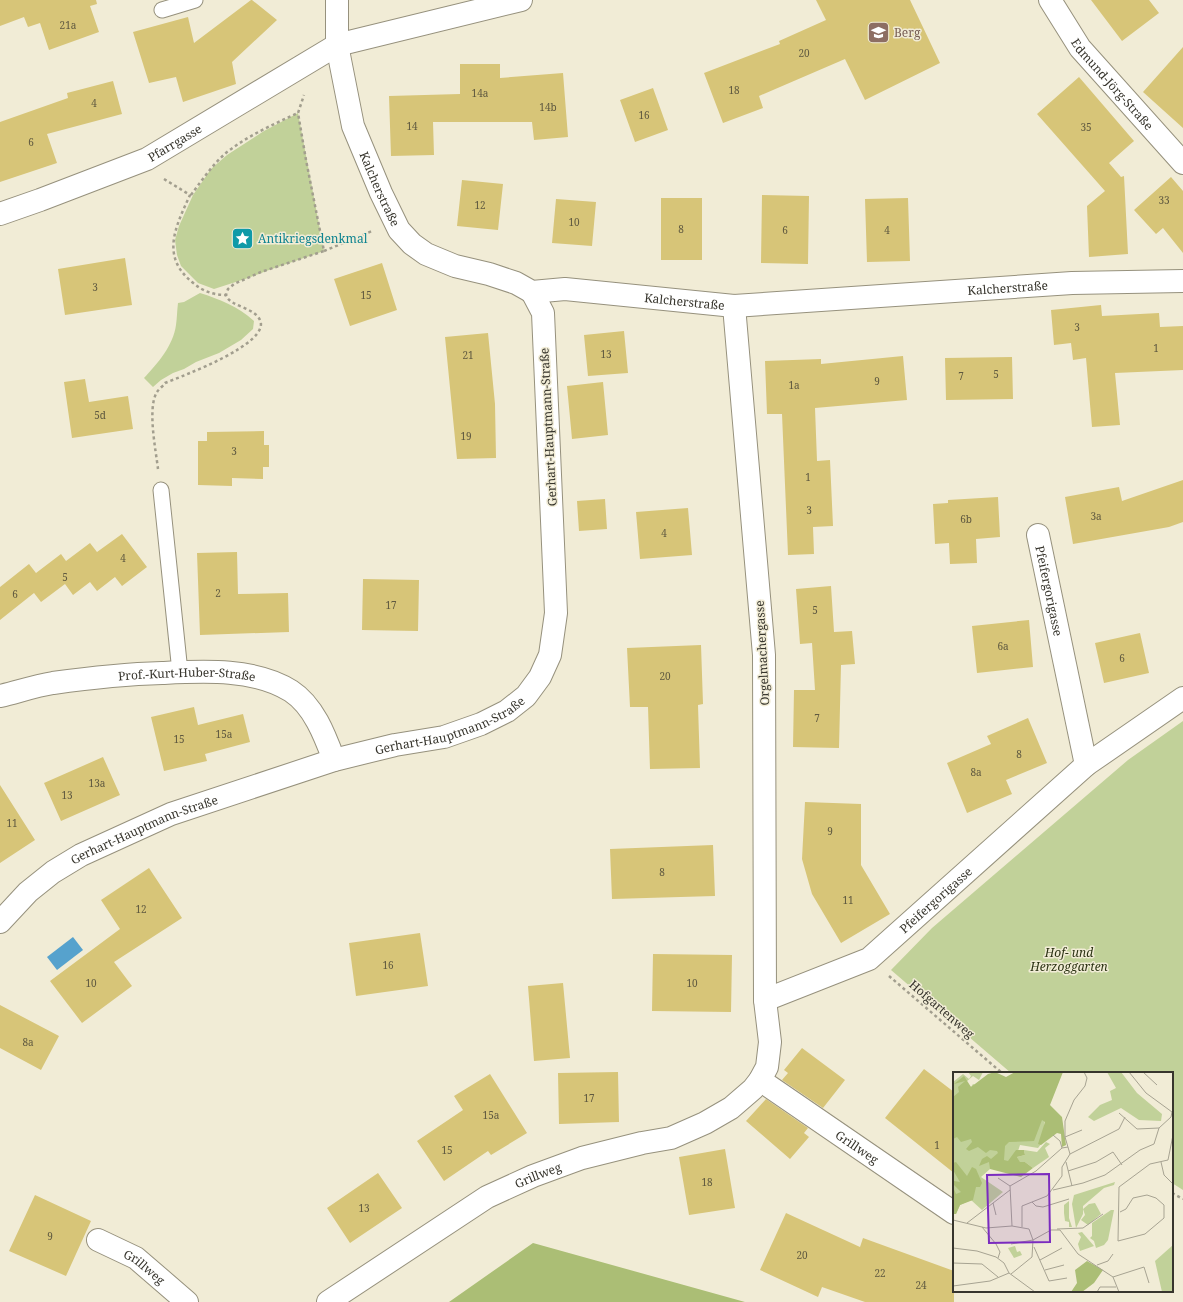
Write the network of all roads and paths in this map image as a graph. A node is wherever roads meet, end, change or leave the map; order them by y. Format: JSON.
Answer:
{"nodes":[{"id":1,"x":195,"y":0,"type":"edge"},
{"id":2,"x":337,"y":0,"type":"edge"},
{"id":3,"x":521,"y":0,"type":"edge"},
{"id":4,"x":1050,"y":0,"type":"edge"},
{"id":5,"x":162,"y":10,"type":"dead end"},
{"id":6,"x":337,"y":45,"type":"junction"},
{"id":7,"x":313,"y":60,"type":"junction"},
{"id":8,"x":298,"y":113,"type":"junction"},
{"id":9,"x":148,"y":159,"type":"junction"},
{"id":10,"x":1183,"y":162,"type":"edge"},
{"id":11,"x":190,"y":195,"type":"junction"},
{"id":12,"x":0,"y":214,"type":"edge"},
{"id":13,"x":395,"y":222,"type":"junction"},
{"id":14,"x":324,"y":251,"type":"junction"},
{"id":15,"x":1183,"y":281,"type":"edge"},
{"id":16,"x":532,"y":292,"type":"junction"},
{"id":17,"x":226,"y":295,"type":"junction"},
{"id":18,"x":734,"y":306,"type":"junction"},
{"id":19,"x":161,"y":490,"type":"joint"},
{"id":20,"x":1038,"y":535,"type":"dead end"},
{"id":21,"x":180,"y":672,"type":"junction"},
{"id":22,"x":0,"y":696,"type":"edge"},
{"id":23,"x":1183,"y":698,"type":"edge"},
{"id":24,"x":334,"y":760,"type":"junction"},
{"id":25,"x":1086,"y":765,"type":"junction"},
{"id":26,"x":0,"y":922,"type":"edge"},
{"id":27,"x":870,"y":959,"type":"junction"},
{"id":28,"x":765,"y":1000,"type":"junction"},
{"id":29,"x":1001,"y":1072,"type":"edge"},
{"id":30,"x":760,"y":1080,"type":"junction"},
{"id":31,"x":1173,"y":1194,"type":"edge"},
{"id":32,"x":1183,"y":1199,"type":"edge"},
{"id":33,"x":953,"y":1212,"type":"edge"},
{"id":34,"x":98,"y":1240,"type":"dead end"},
{"id":35,"x":187,"y":1302,"type":"edge"},
{"id":36,"x":328,"y":1302,"type":"edge"}],
"edges":[{"from":1,"to":5,"type":"lane"},
{"from":2,"to":6,"type":"street","name":"Kalcherstraße"},
{"from":3,"to":6,"type":"street"},
{"from":4,"to":10,"type":"street","name":"Edmund-Jörg-Straße"},
{"from":6,"to":7,"type":"street","name":"Pfarrgasse"},
{"from":6,"to":13,"type":"street","name":"Kalcherstraße"},
{"from":7,"to":8,"type":"path"},
{"from":7,"to":9,"type":"street","name":"Pfarrgasse"},
{"from":8,"to":11,"type":"path"},
{"from":8,"to":14,"type":"path"},
{"from":9,"to":11,"type":"path"},
{"from":9,"to":12,"type":"street","name":"Pfarrgasse"},
{"from":11,"to":17,"type":"path"},
{"from":13,"to":14,"type":"path"},
{"from":13,"to":16,"type":"street","name":"Kalcherstraße"},
{"from":14,"to":17,"type":"path"},
{"from":15,"to":18,"type":"street","name":"Kalcherstraße"},
{"from":16,"to":18,"type":"street","name":"Kalcherstraße"},
{"from":16,"to":24,"type":"street","name":"Gerhart-Hauptmann-Straße"},
{"from":17,"to":19,"type":"path"},
{"from":18,"to":28,"type":"street","name":"Orgelmachergasse"},
{"from":19,"to":21,"type":"lane"},
{"from":20,"to":25,"type":"street","name":"Pfeifergorigasse"},
{"from":21,"to":22,"type":"street","name":"Prof.-Kurt-Huber-Straße"},
{"from":21,"to":24,"type":"street","name":"Prof.-Kurt-Huber-Straße"},
{"from":23,"to":25,"type":"street","name":"Pfeifergorigasse"},
{"from":24,"to":26,"type":"street","name":"Gerhart-Hauptmann-Straße"},
{"from":25,"to":27,"type":"street","name":"Pfeifergorigasse"},
{"from":27,"to":28,"type":"street","name":"Pfeifergorigasse"},
{"from":27,"to":29,"type":"path","name":"Hofgartenweg"},
{"from":28,"to":30,"type":"street","name":"Grillweg"},
{"from":30,"to":33,"type":"street","name":"Grillweg"},
{"from":30,"to":36,"type":"street","name":"Grillweg"},
{"from":31,"to":32,"type":"path"},
{"from":34,"to":35,"type":"street","name":"Grillweg"}]}
